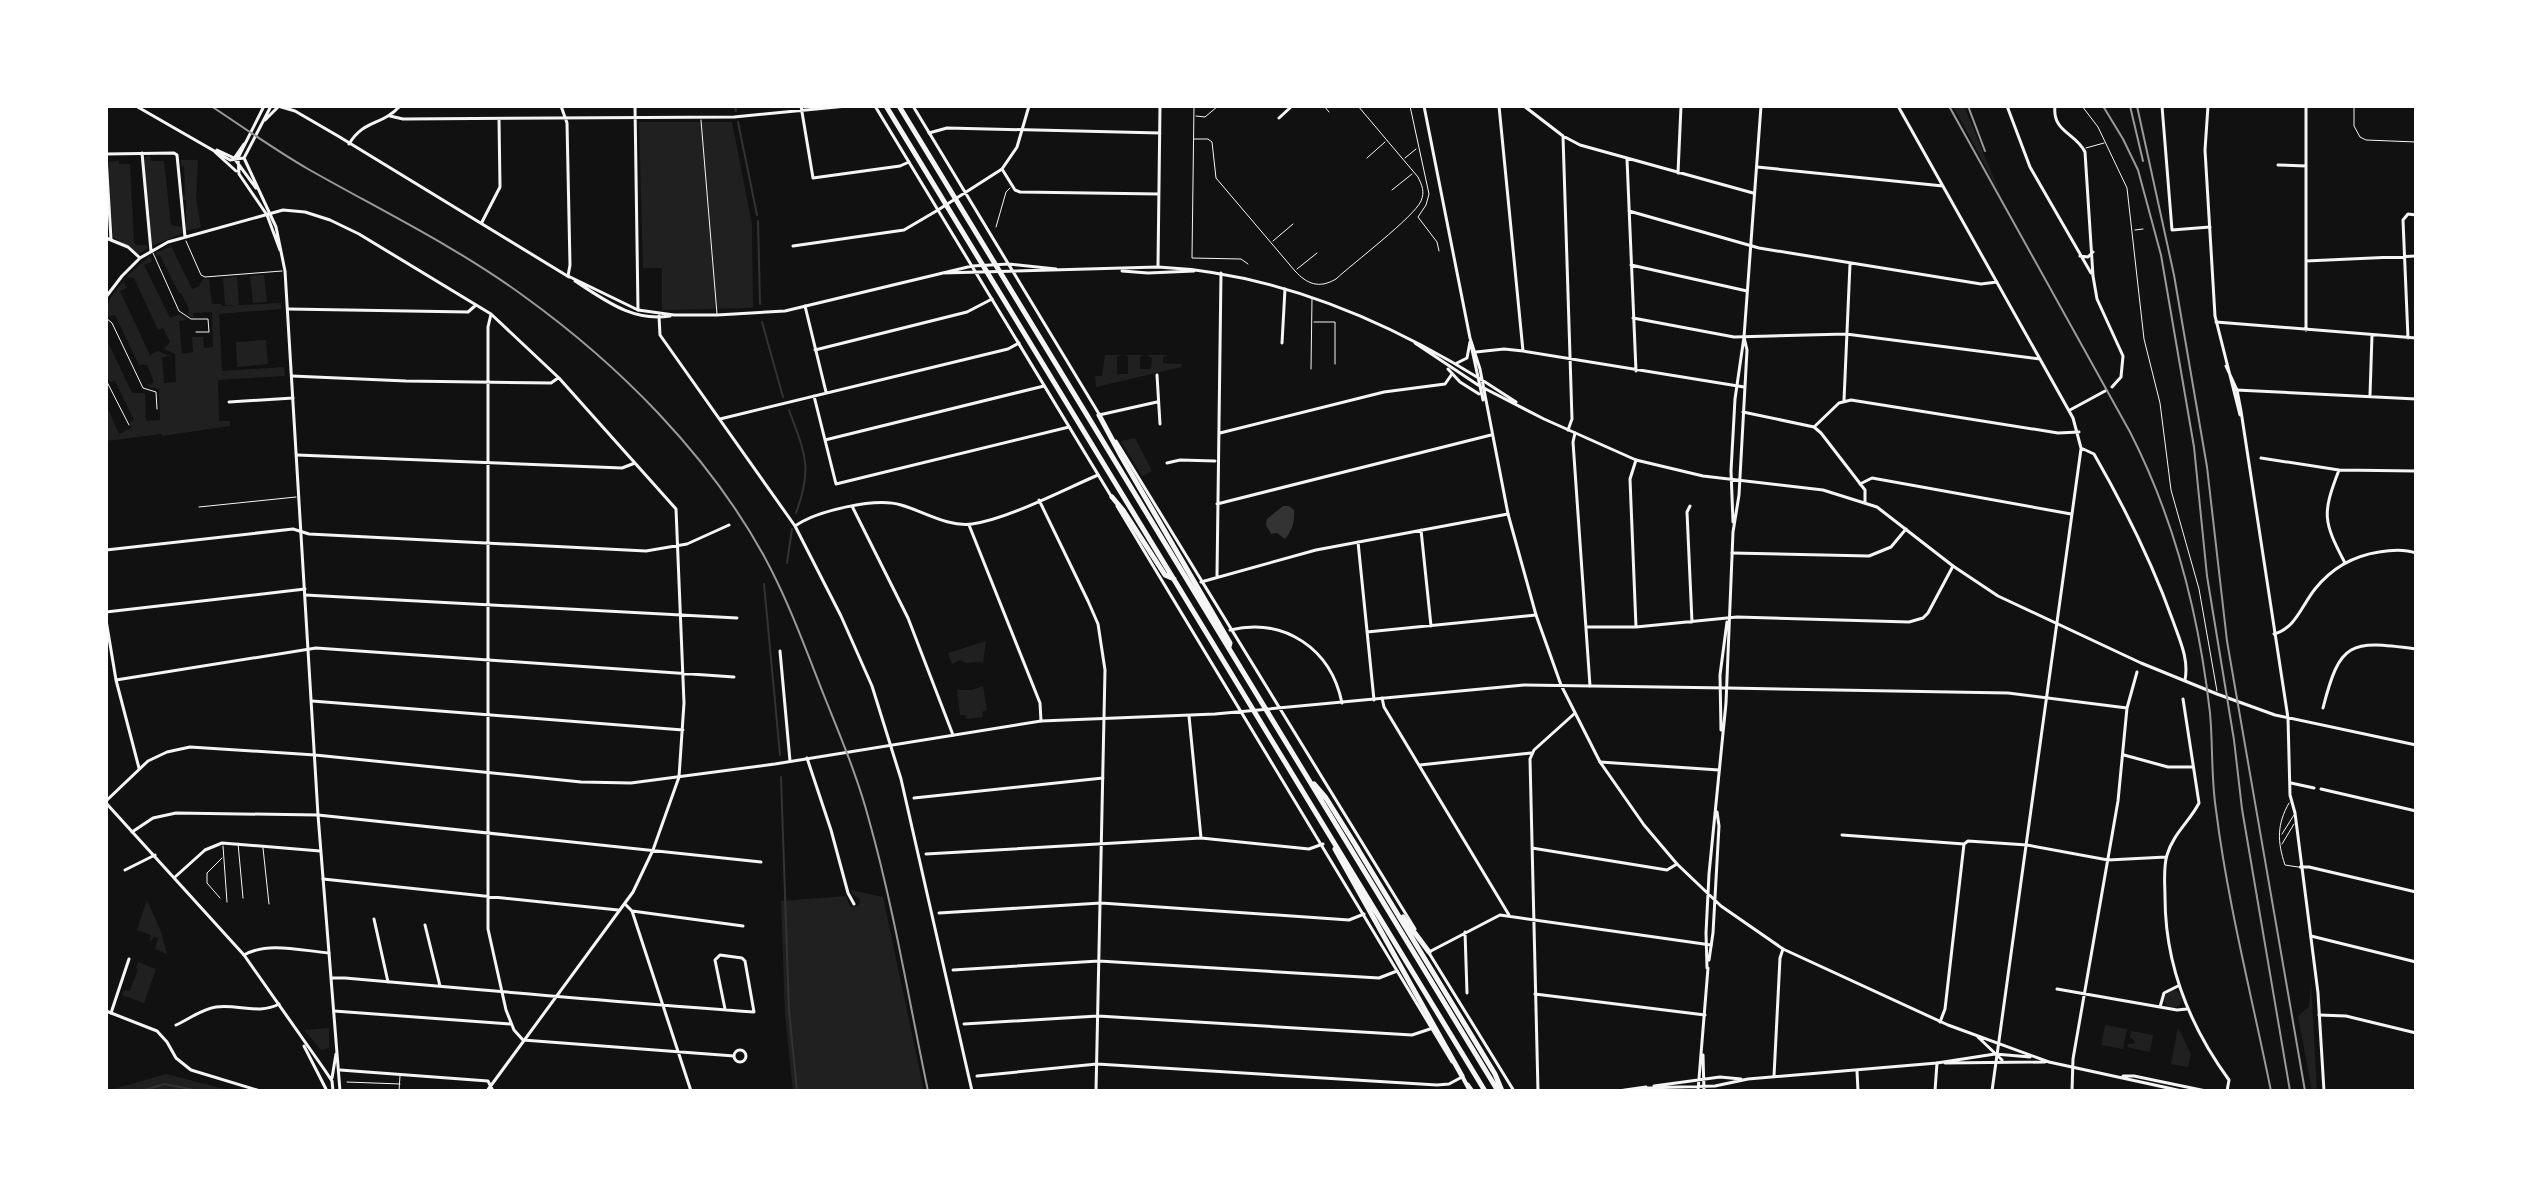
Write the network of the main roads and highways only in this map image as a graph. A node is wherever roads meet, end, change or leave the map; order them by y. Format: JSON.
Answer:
{"nodes":[{"id":1,"x":886,"y":106,"type":"edge"},
{"id":2,"x":901,"y":106,"type":"edge"},
{"id":3,"x":1099,"y":415,"type":"road end"},
{"id":4,"x":1112,"y":497,"type":"road end"},
{"id":5,"x":1174,"y":580,"type":"junction"},
{"id":6,"x":1229,"y":648,"type":"junction"},
{"id":7,"x":1305,"y":774,"type":"junction"},
{"id":8,"x":1314,"y":809,"type":"junction"},
{"id":9,"x":1356,"y":846,"type":"junction"},
{"id":10,"x":1429,"y":952,"type":"road end"},
{"id":11,"x":1462,"y":1076,"type":"joint"},
{"id":12,"x":1472,"y":1091,"type":"edge"},
{"id":13,"x":1485,"y":1091,"type":"edge"},
{"id":14,"x":1500,"y":1091,"type":"edge"}],
"edges":[{"from":1,"to":5,"type":"highway"},
{"from":2,"to":6,"type":"highway"},
{"from":3,"to":6,"type":"highway"},
{"from":4,"to":5,"type":"highway"},
{"from":5,"to":8,"type":"highway"},
{"from":6,"to":7,"type":"highway"},
{"from":7,"to":9,"type":"highway"},
{"from":7,"to":14,"type":"highway"},
{"from":8,"to":11,"type":"highway"},
{"from":8,"to":13,"type":"highway"},
{"from":9,"to":10,"type":"highway"},
{"from":9,"to":14,"type":"highway"},
{"from":11,"to":12,"type":"main road"}]}
